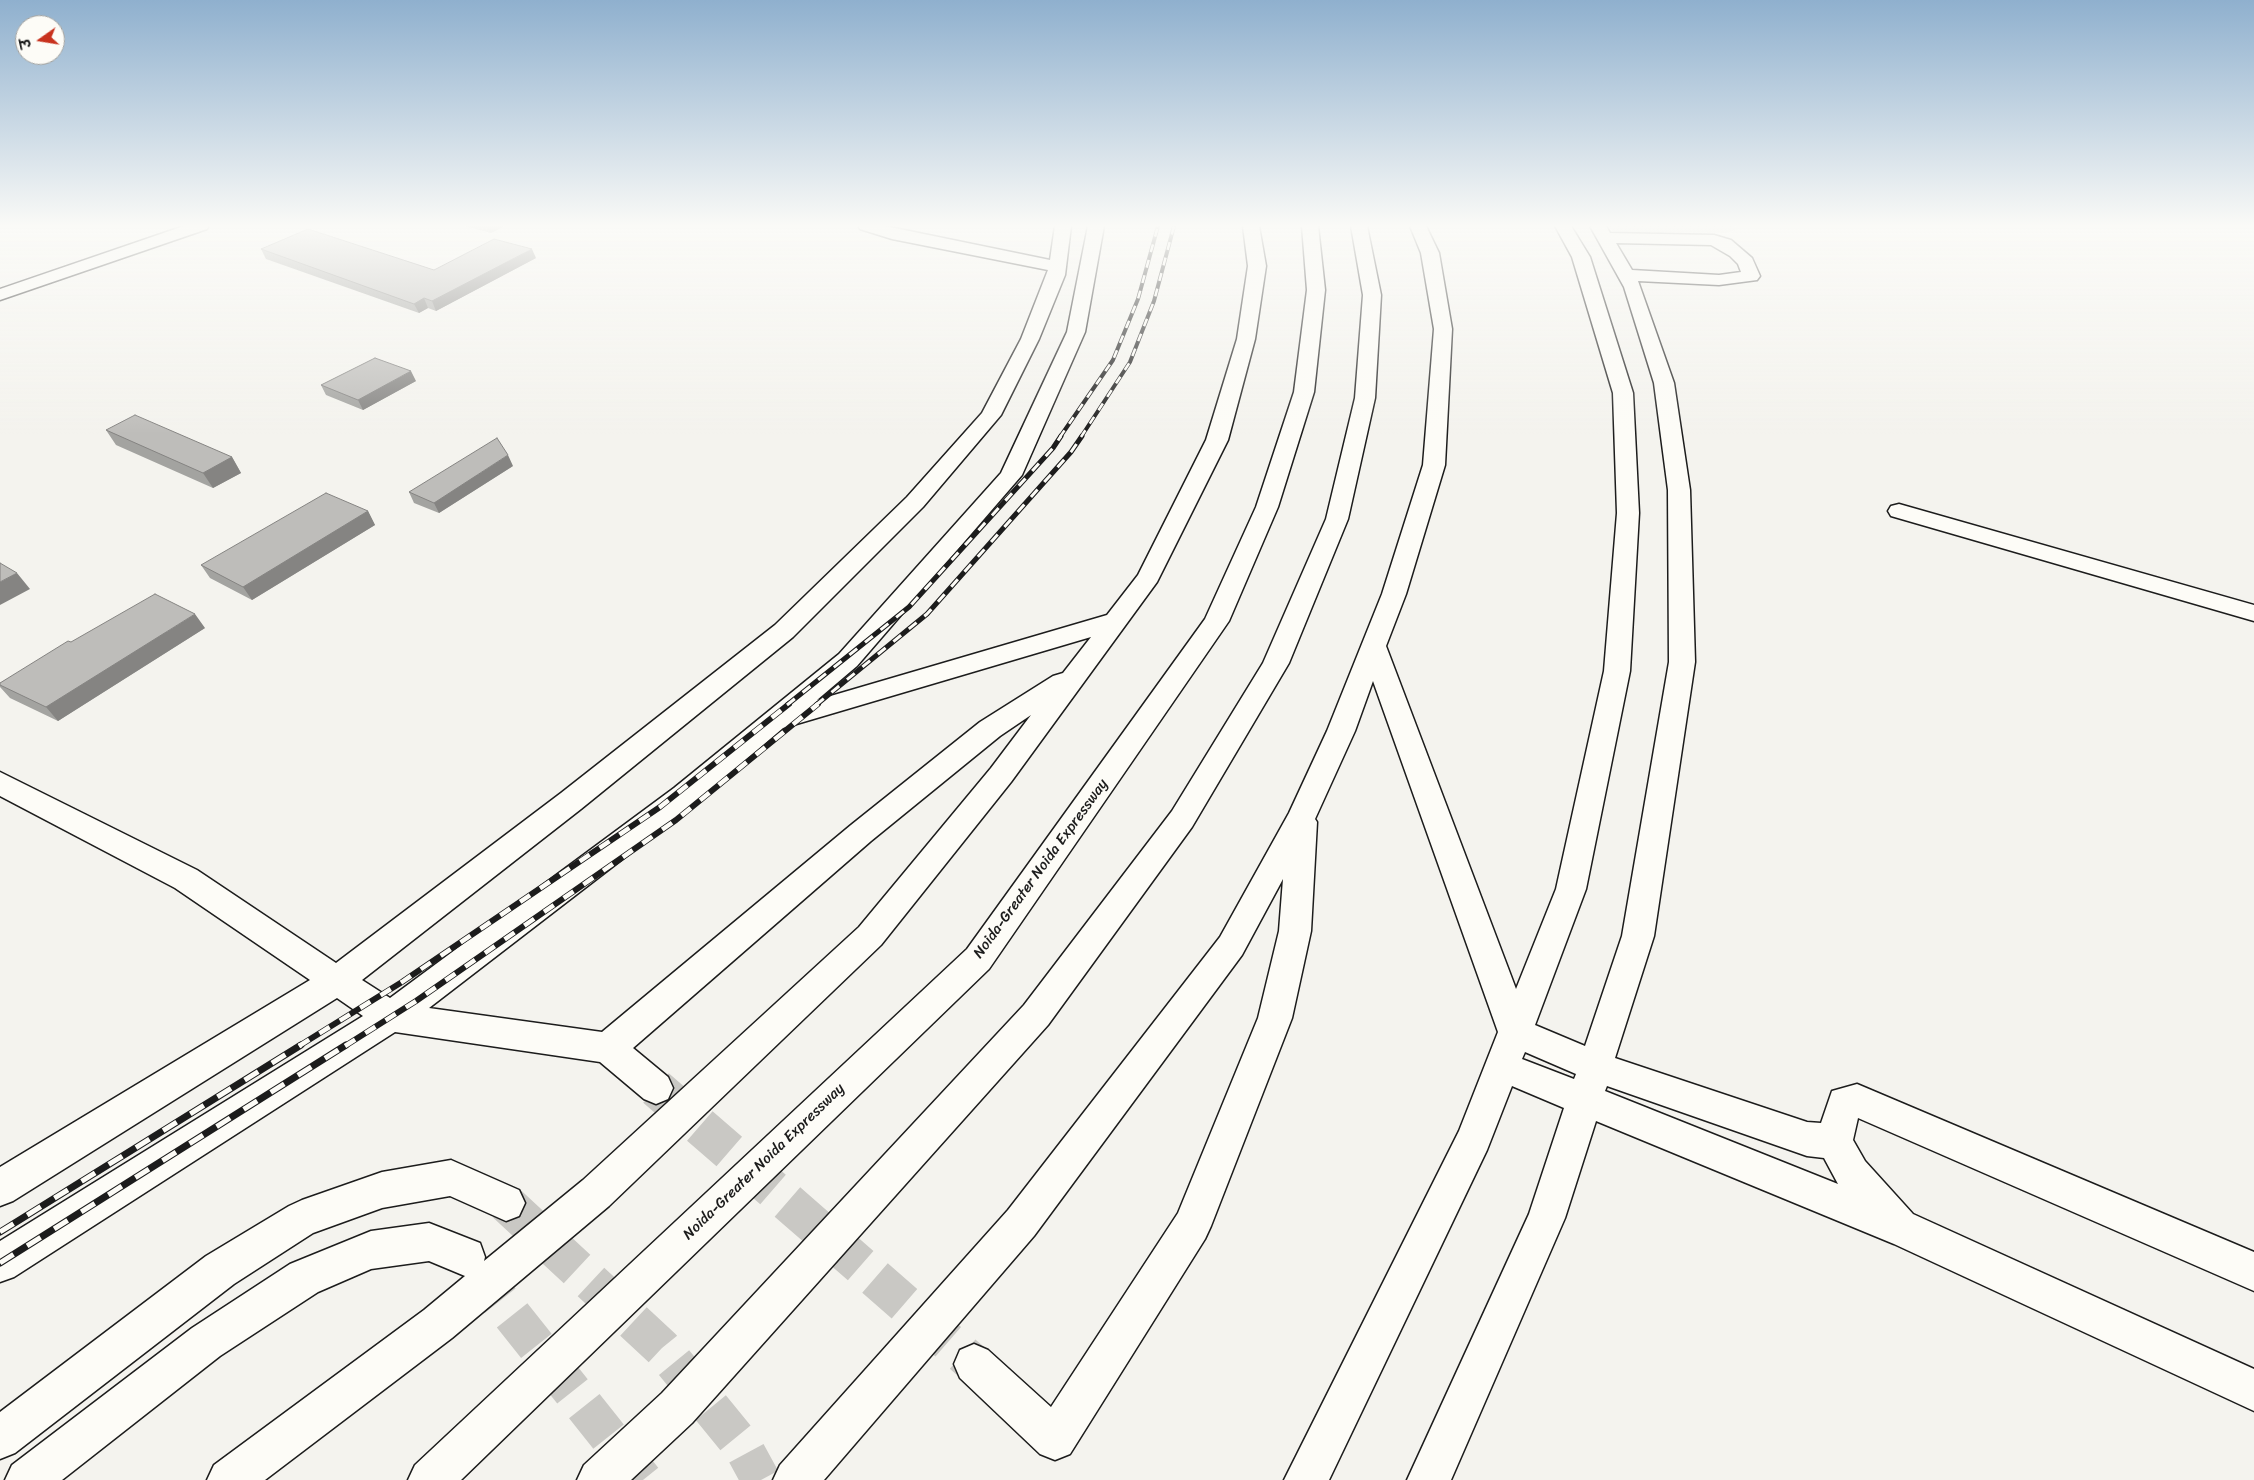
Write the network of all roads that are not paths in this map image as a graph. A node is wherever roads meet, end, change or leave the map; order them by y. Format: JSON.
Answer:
{"nodes":[{"id":1,"x":1048,"y":295,"type":"edge"},
{"id":2,"x":1083,"y":295,"type":"edge"},
{"id":3,"x":1253,"y":295,"type":"edge"},
{"id":4,"x":1315,"y":295,"type":"edge"},
{"id":5,"x":1372,"y":295,"type":"edge"},
{"id":6,"x":1437,"y":295,"type":"edge"},
{"id":7,"x":1608,"y":295,"type":"edge"},
{"id":8,"x":1629,"y":295,"type":"edge"},
{"id":9,"x":1620,"y":313,"type":"junction"},
{"id":10,"x":1899,"y":511,"type":"dead end"},
{"id":11,"x":2254,"y":613,"type":"edge"},
{"id":12,"x":1116,"y":620,"type":"junction"},
{"id":13,"x":1374,"y":647,"type":"junction"},
{"id":14,"x":1078,"y":672,"type":"junction"},
{"id":15,"x":773,"y":722,"type":"junction"},
{"id":16,"x":0,"y":783,"type":"edge"},
{"id":17,"x":1303,"y":814,"type":"junction"},
{"id":18,"x":337,"y":981,"type":"junction"},
{"id":19,"x":390,"y":1017,"type":"junction"},
{"id":20,"x":1515,"y":1032,"type":"junction"},
{"id":21,"x":608,"y":1048,"type":"junction"},
{"id":22,"x":1502,"y":1066,"type":"junction"},
{"id":23,"x":1597,"y":1066,"type":"junction"},
{"id":24,"x":656,"y":1088,"type":"tunnel mouth"},
{"id":25,"x":1585,"y":1100,"type":"junction"},
{"id":26,"x":1835,"y":1142,"type":"junction"},
{"id":27,"x":0,"y":1188,"type":"edge"},
{"id":28,"x":506,"y":1203,"type":"tunnel mouth"},
{"id":29,"x":1900,"y":1227,"type":"junction"},
{"id":30,"x":466,"y":1257,"type":"tunnel mouth"},
{"id":31,"x":0,"y":1263,"type":"edge"},
{"id":32,"x":2254,"y":1272,"type":"edge"},
{"id":33,"x":974,"y":1364,"type":"tunnel mouth"},
{"id":34,"x":2254,"y":1390,"type":"edge"},
{"id":35,"x":0,"y":1438,"type":"edge"},
{"id":36,"x":27,"y":1480,"type":"edge"},
{"id":37,"x":229,"y":1480,"type":"edge"},
{"id":38,"x":430,"y":1480,"type":"edge"},
{"id":39,"x":599,"y":1480,"type":"edge"},
{"id":40,"x":795,"y":1480,"type":"edge"},
{"id":41,"x":1306,"y":1480,"type":"edge"},
{"id":42,"x":1429,"y":1480,"type":"edge"}],
"edges":[{"from":1,"to":18,"type":"main road"},
{"from":2,"to":15,"type":"main road"},
{"from":3,"to":12,"type":"main road"},
{"from":4,"to":38,"type":"main road","name":"Noida-Greater Noida Expressway"},
{"from":5,"to":39,"type":"main road"},
{"from":6,"to":13,"type":"main road"},
{"from":7,"to":9,"type":"main road"},
{"from":8,"to":9,"type":"main road"},
{"from":9,"to":20,"type":"main road"},
{"from":9,"to":23,"type":"main road"},
{"from":10,"to":11,"type":"main road"},
{"from":12,"to":14,"type":"main road"},
{"from":12,"to":15,"type":"main road"},
{"from":13,"to":17,"type":"main road"},
{"from":13,"to":20,"type":"main road"},
{"from":14,"to":21,"type":"main road"},
{"from":14,"to":37,"type":"main road"},
{"from":15,"to":19,"type":"main road"},
{"from":16,"to":18,"type":"main road"},
{"from":17,"to":33,"type":"main road"},
{"from":17,"to":40,"type":"main road"},
{"from":18,"to":19,"type":"main road"},
{"from":18,"to":27,"type":"main road"},
{"from":19,"to":21,"type":"main road"},
{"from":19,"to":31,"type":"main road"},
{"from":20,"to":22,"type":"main road"},
{"from":20,"to":23,"type":"main road"},
{"from":21,"to":24,"type":"main road"},
{"from":22,"to":25,"type":"main road"},
{"from":22,"to":41,"type":"main road"},
{"from":23,"to":25,"type":"main road"},
{"from":23,"to":26,"type":"main road"},
{"from":25,"to":29,"type":"main road"},
{"from":25,"to":42,"type":"main road"},
{"from":26,"to":29,"type":"main road"},
{"from":26,"to":32,"type":"main road"},
{"from":28,"to":35,"type":"main road"},
{"from":29,"to":34,"type":"main road"},
{"from":30,"to":36,"type":"main road"}]}
